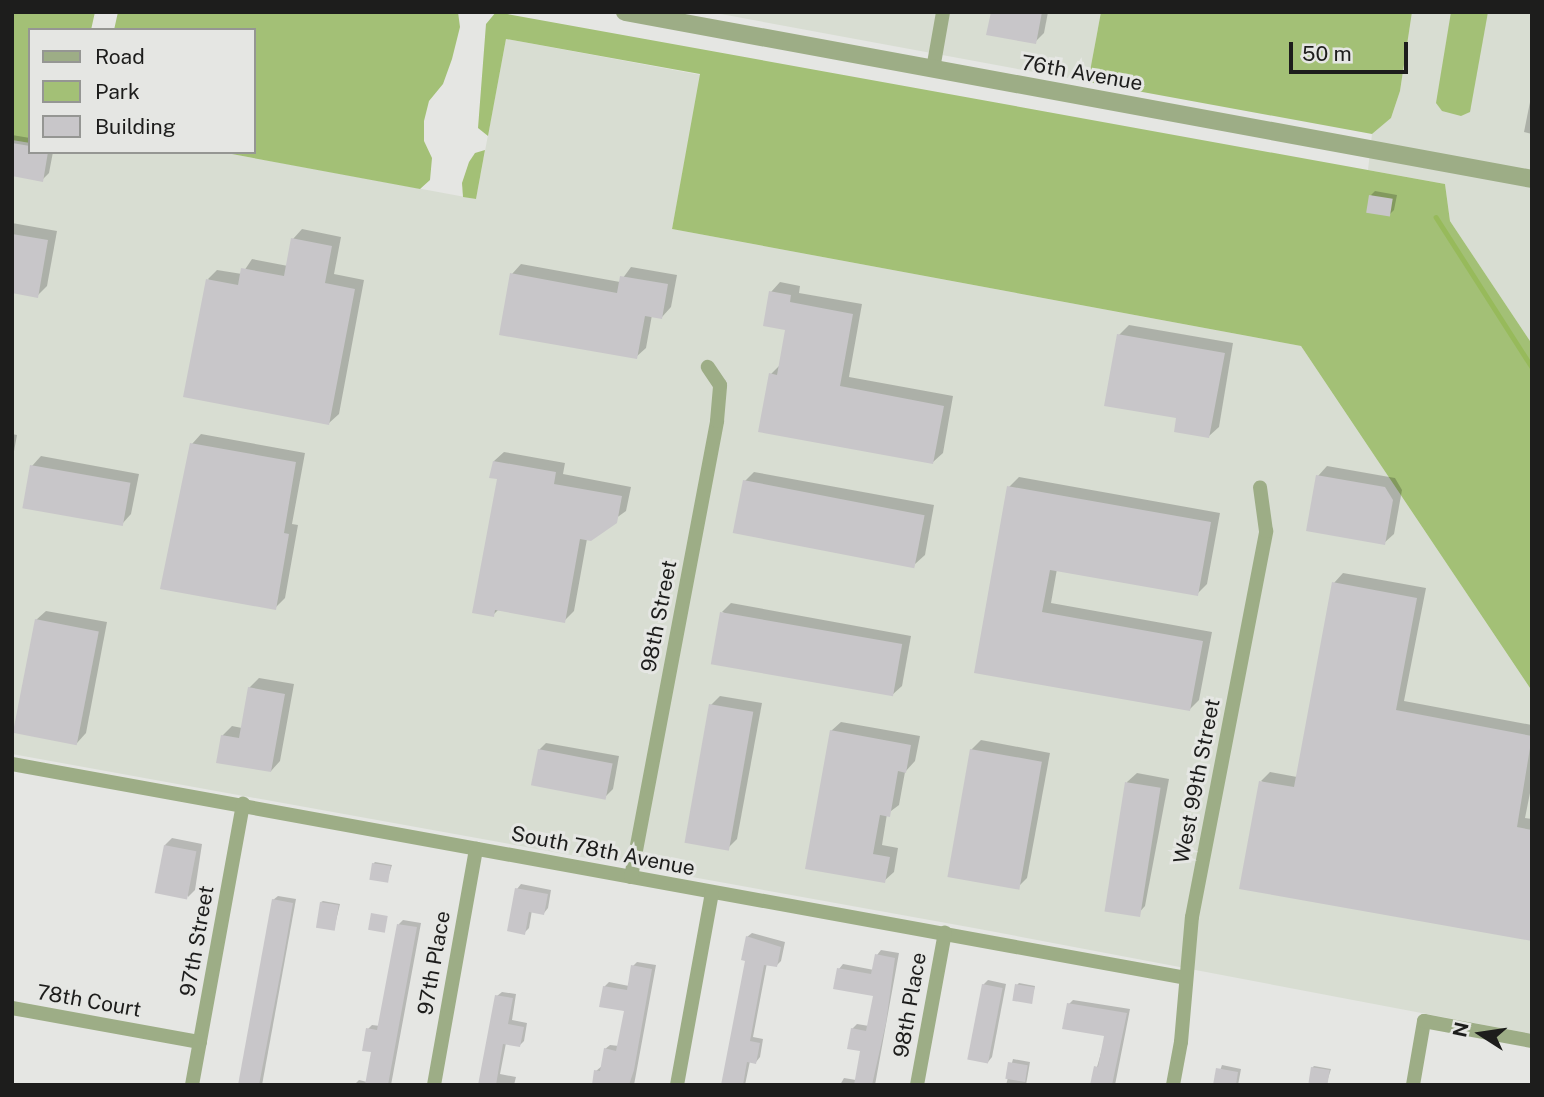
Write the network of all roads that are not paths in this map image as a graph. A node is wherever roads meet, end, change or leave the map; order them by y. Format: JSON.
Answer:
{"nodes":[{"id":1,"x":625,"y":12,"type":"edge"},
{"id":2,"x":943,"y":12,"type":"edge"},
{"id":3,"x":933,"y":69,"type":"junction"},
{"id":4,"x":1532,"y":179,"type":"edge"},
{"id":5,"x":708,"y":367,"type":"dead end"},
{"id":6,"x":1259,"y":487,"type":"dead end"},
{"id":7,"x":12,"y":764,"type":"edge"},
{"id":8,"x":243,"y":804,"type":"junction"},
{"id":9,"x":477,"y":849,"type":"junction"},
{"id":10,"x":631,"y":877,"type":"junction"},
{"id":11,"x":712,"y":893,"type":"junction"},
{"id":12,"x":944,"y":933,"type":"junction"},
{"id":13,"x":1186,"y":978,"type":"junction"},
{"id":14,"x":12,"y":1008,"type":"edge"},
{"id":15,"x":1532,"y":1041,"type":"edge"},
{"id":16,"x":200,"y":1042,"type":"junction"},
{"id":17,"x":192,"y":1085,"type":"edge"},
{"id":18,"x":434,"y":1085,"type":"edge"},
{"id":19,"x":677,"y":1085,"type":"edge"},
{"id":20,"x":917,"y":1085,"type":"edge"},
{"id":21,"x":1173,"y":1085,"type":"edge"},
{"id":22,"x":1413,"y":1085,"type":"edge"}],
"edges":[{"from":1,"to":3,"type":"street","name":"76th Avenue"},
{"from":2,"to":3,"type":"street"},
{"from":3,"to":4,"type":"street","name":"76th Avenue"},
{"from":5,"to":10,"type":"street","name":"98th Street"},
{"from":6,"to":13,"type":"street","name":"West 99th Street"},
{"from":7,"to":8,"type":"street","name":"South 78th Avenue"},
{"from":8,"to":9,"type":"street","name":"South 78th Avenue"},
{"from":8,"to":16,"type":"street","name":"97th Street"},
{"from":9,"to":10,"type":"street","name":"South 78th Avenue"},
{"from":9,"to":18,"type":"street","name":"97th Place"},
{"from":10,"to":11,"type":"street","name":"South 78th Avenue"},
{"from":11,"to":12,"type":"street","name":"South 78th Avenue"},
{"from":11,"to":19,"type":"street"},
{"from":12,"to":13,"type":"street","name":"South 78th Avenue"},
{"from":12,"to":20,"type":"street","name":"98th Place"},
{"from":13,"to":21,"type":"street","name":"West 99th Street"},
{"from":14,"to":16,"type":"street","name":"78th Court"},
{"from":15,"to":22,"type":"street"},
{"from":16,"to":17,"type":"street","name":"97th Street"}]}
